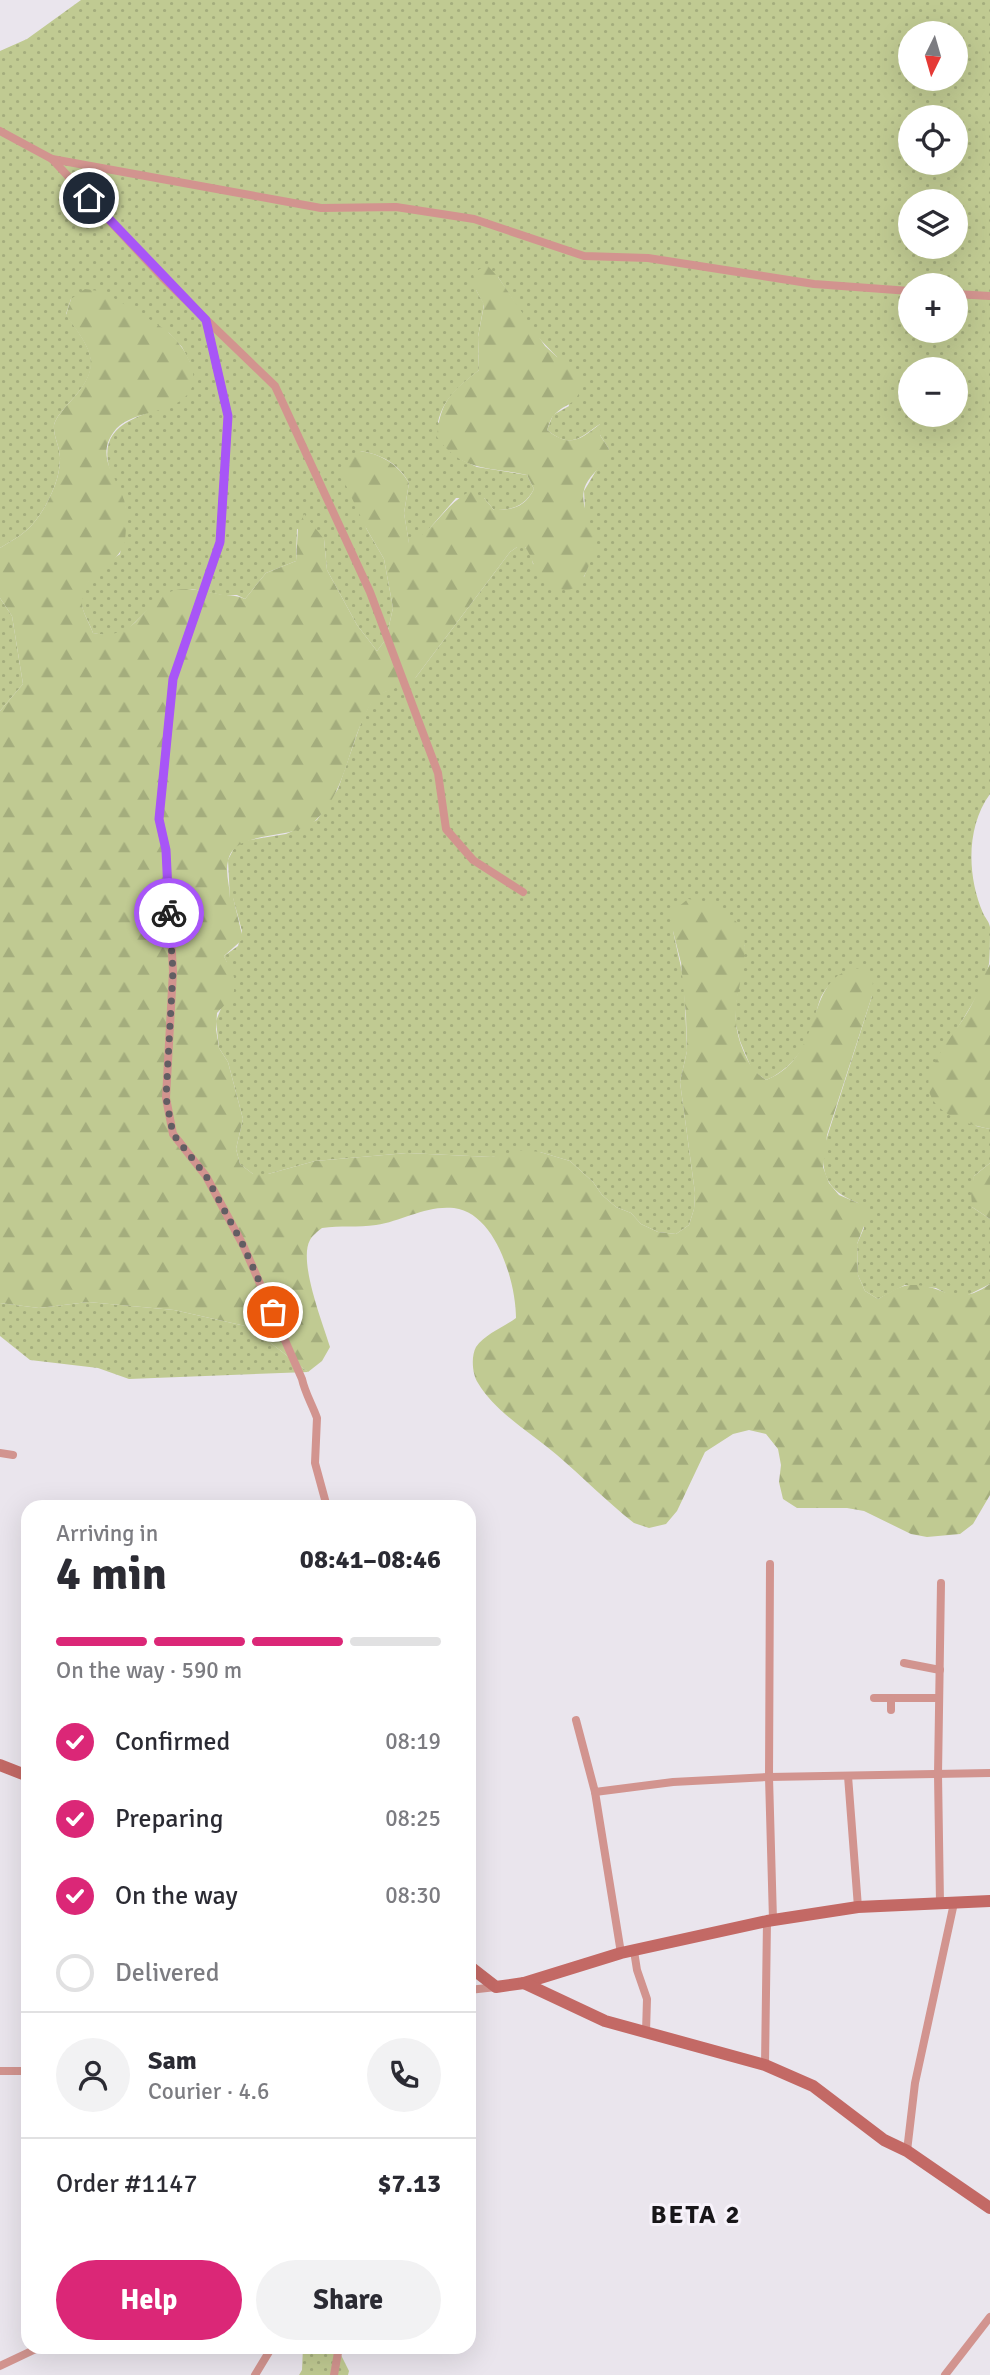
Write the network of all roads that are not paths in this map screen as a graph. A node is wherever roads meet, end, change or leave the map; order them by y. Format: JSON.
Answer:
{"nodes":[{"id":1,"x":0,"y":131,"type":"edge"},
{"id":2,"x":51,"y":159,"type":"junction"},
{"id":3,"x":898,"y":290,"type":"edge"},
{"id":4,"x":968,"y":295,"type":"edge"},
{"id":5,"x":990,"y":296,"type":"edge"},
{"id":6,"x":206,"y":320,"type":"junction"},
{"id":7,"x":523,"y":892,"type":"dead end"},
{"id":8,"x":0,"y":1453,"type":"edge"},
{"id":9,"x":13,"y":1455,"type":"dead end"},
{"id":10,"x":325,"y":1500,"type":"edge"},
{"id":11,"x":770,"y":1564,"type":"dead end"},
{"id":12,"x":942,"y":1583,"type":"dead end"},
{"id":13,"x":904,"y":1663,"type":"dead end"},
{"id":14,"x":940,"y":1670,"type":"junction"},
{"id":15,"x":874,"y":1698,"type":"dead end"},
{"id":16,"x":939,"y":1698,"type":"junction"},
{"id":17,"x":891,"y":1699,"type":"junction"},
{"id":18,"x":891,"y":1710,"type":"dead end"},
{"id":19,"x":576,"y":1720,"type":"dead end"},
{"id":20,"x":0,"y":1765,"type":"edge"},
{"id":21,"x":21,"y":1773,"type":"edge"},
{"id":22,"x":990,"y":1773,"type":"edge"},
{"id":23,"x":938,"y":1774,"type":"junction"},
{"id":24,"x":848,"y":1776,"type":"junction"},
{"id":25,"x":769,"y":1777,"type":"junction"},
{"id":26,"x":596,"y":1792,"type":"junction"},
{"id":27,"x":990,"y":1901,"type":"edge"},
{"id":28,"x":940,"y":1903,"type":"junction"},
{"id":29,"x":954,"y":1903,"type":"junction"},
{"id":30,"x":858,"y":1907,"type":"junction"},
{"id":31,"x":770,"y":1920,"type":"junction"},
{"id":32,"x":628,"y":1952,"type":"junction"},
{"id":33,"x":476,"y":1971,"type":"edge"},
{"id":34,"x":524,"y":1983,"type":"junction"},
{"id":35,"x":496,"y":1987,"type":"junction"},
{"id":36,"x":476,"y":1989,"type":"edge"},
{"id":37,"x":646,"y":2032,"type":"junction"},
{"id":38,"x":765,"y":2065,"type":"junction"},
{"id":39,"x":0,"y":2071,"type":"edge"},
{"id":40,"x":21,"y":2071,"type":"edge"},
{"id":41,"x":907,"y":2151,"type":"junction"},
{"id":42,"x":990,"y":2208,"type":"edge"},
{"id":43,"x":990,"y":2317,"type":"edge"},
{"id":44,"x":25,"y":2354,"type":"edge"},
{"id":45,"x":268,"y":2354,"type":"edge"},
{"id":46,"x":338,"y":2354,"type":"edge"},
{"id":47,"x":0,"y":2366,"type":"edge"},
{"id":48,"x":255,"y":2375,"type":"edge"},
{"id":49,"x":334,"y":2375,"type":"edge"},
{"id":50,"x":945,"y":2375,"type":"edge"}],
"edges":[{"from":1,"to":2,"type":"street"},
{"from":2,"to":3,"type":"street"},
{"from":2,"to":6,"type":"street"},
{"from":4,"to":5,"type":"street"},
{"from":6,"to":7,"type":"street"},
{"from":6,"to":10,"type":"street"},
{"from":8,"to":9,"type":"street"},
{"from":11,"to":25,"type":"street"},
{"from":12,"to":14,"type":"street"},
{"from":13,"to":14,"type":"street"},
{"from":14,"to":16,"type":"street"},
{"from":15,"to":17,"type":"street"},
{"from":16,"to":17,"type":"street"},
{"from":16,"to":23,"type":"street"},
{"from":17,"to":18,"type":"street"},
{"from":19,"to":26,"type":"street"},
{"from":20,"to":21,"type":"street"},
{"from":22,"to":23,"type":"street"},
{"from":23,"to":24,"type":"street"},
{"from":23,"to":28,"type":"street"},
{"from":24,"to":25,"type":"street"},
{"from":24,"to":30,"type":"street"},
{"from":25,"to":26,"type":"street"},
{"from":25,"to":31,"type":"street"},
{"from":26,"to":32,"type":"street"},
{"from":27,"to":29,"type":"street"},
{"from":28,"to":29,"type":"street"},
{"from":28,"to":30,"type":"street"},
{"from":29,"to":41,"type":"street"},
{"from":30,"to":31,"type":"street"},
{"from":31,"to":32,"type":"street"},
{"from":31,"to":38,"type":"street"},
{"from":32,"to":34,"type":"street"},
{"from":32,"to":37,"type":"street"},
{"from":33,"to":35,"type":"street"},
{"from":34,"to":35,"type":"street"},
{"from":34,"to":37,"type":"street"},
{"from":35,"to":36,"type":"street"},
{"from":37,"to":38,"type":"street"},
{"from":38,"to":41,"type":"street"},
{"from":39,"to":40,"type":"street"},
{"from":41,"to":42,"type":"street"},
{"from":43,"to":50,"type":"street"},
{"from":44,"to":47,"type":"street"},
{"from":45,"to":48,"type":"street"},
{"from":46,"to":49,"type":"street"}]}
